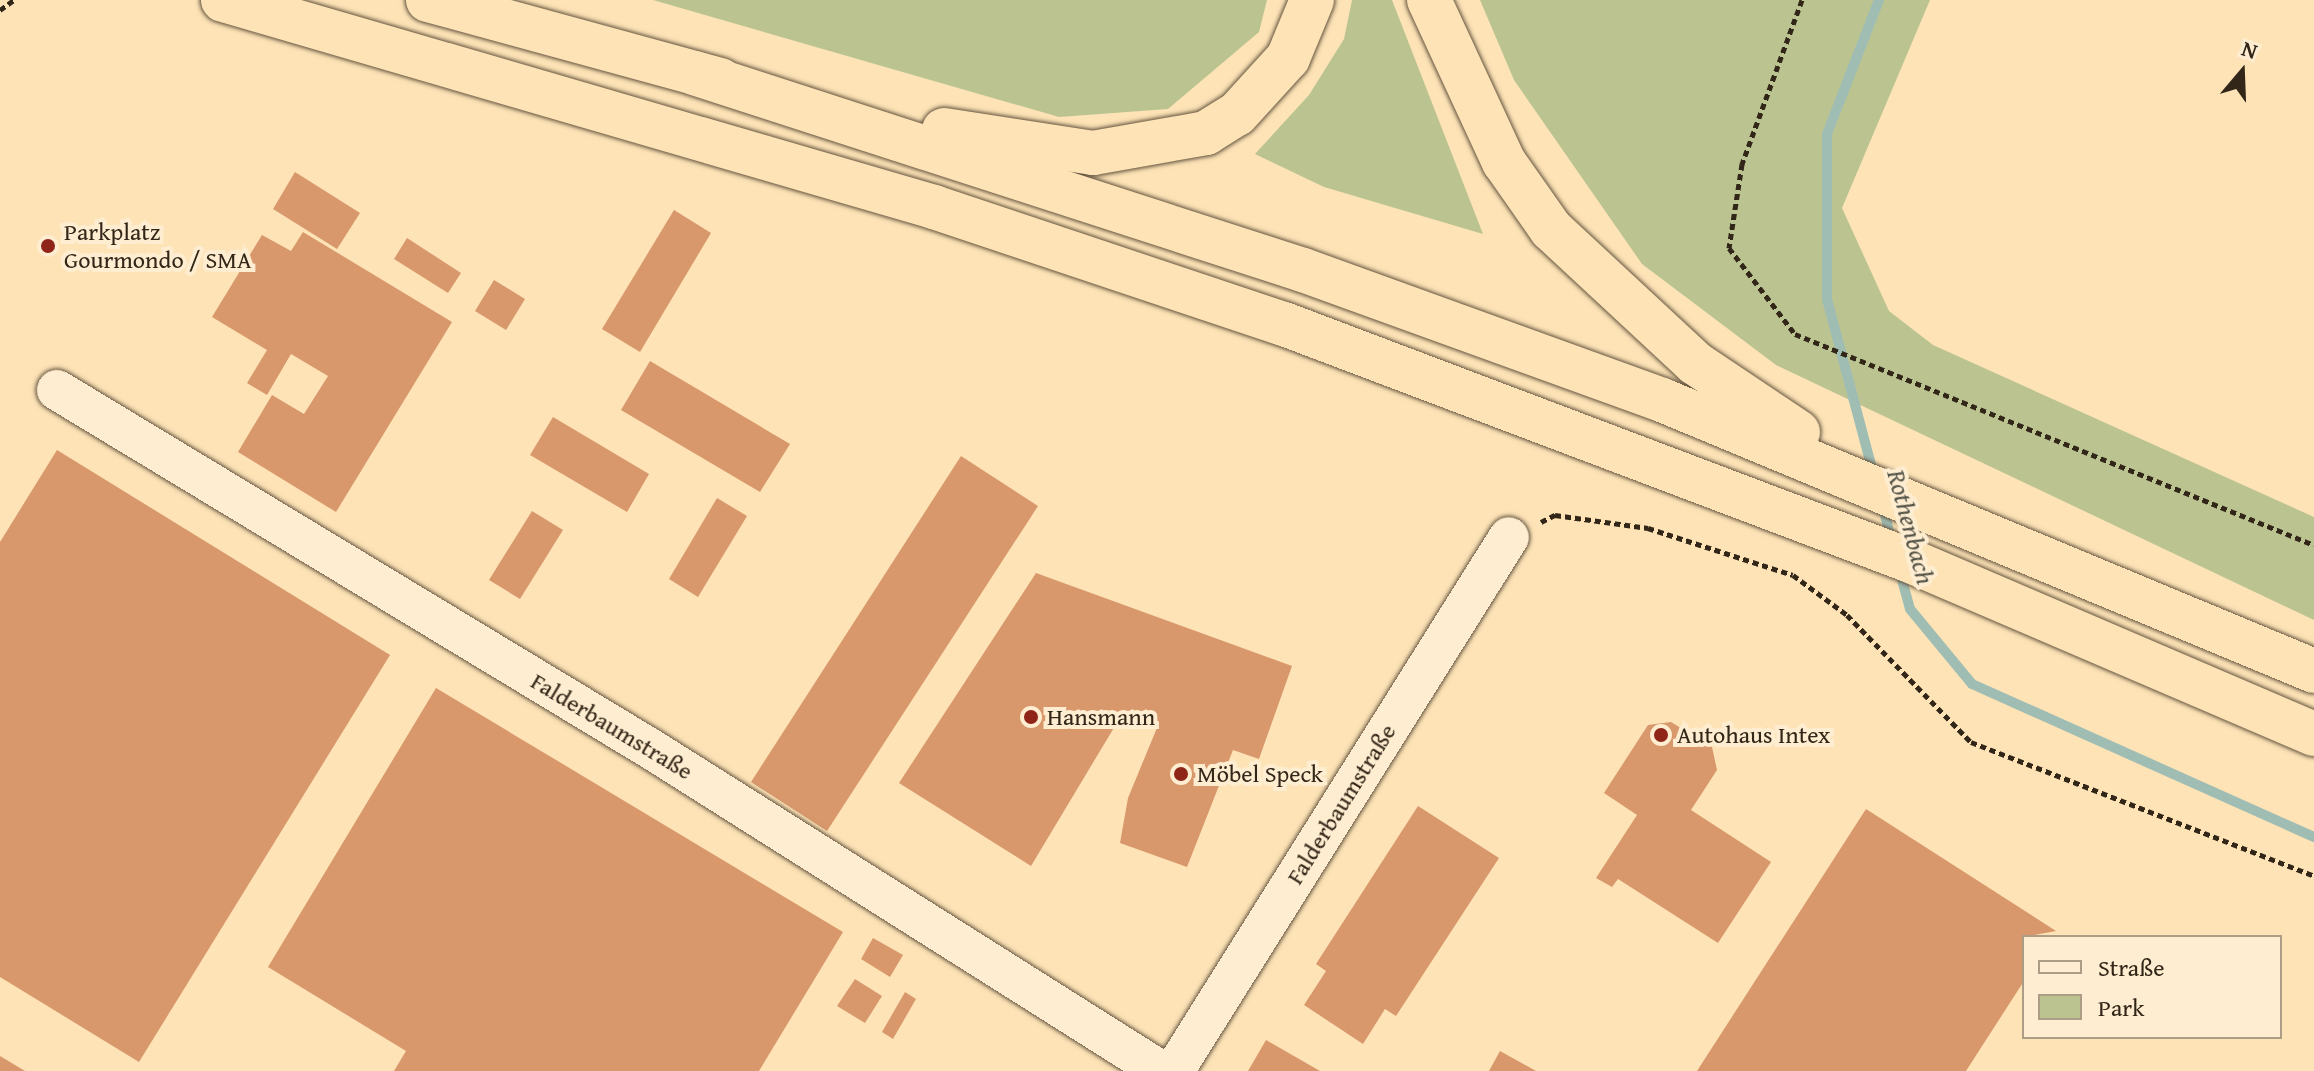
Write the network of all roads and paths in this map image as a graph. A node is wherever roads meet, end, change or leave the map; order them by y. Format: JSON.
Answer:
{"nodes":[{"id":1,"x":14,"y":0,"type":"edge"},
{"id":2,"x":223,"y":0,"type":"edge"},
{"id":3,"x":428,"y":0,"type":"edge"},
{"id":4,"x":1312,"y":0,"type":"edge"},
{"id":5,"x":1429,"y":0,"type":"edge"},
{"id":6,"x":1802,"y":0,"type":"edge"},
{"id":7,"x":0,"y":10,"type":"edge"},
{"id":8,"x":694,"y":73,"type":"junction"},
{"id":9,"x":57,"y":390,"type":"dead end"},
{"id":10,"x":1849,"y":468,"type":"junction"},
{"id":11,"x":1509,"y":537,"type":"joint"},
{"id":12,"x":2314,"y":545,"type":"edge"},
{"id":13,"x":2314,"y":671,"type":"edge"},
{"id":14,"x":2314,"y":734,"type":"edge"},
{"id":15,"x":2314,"y":876,"type":"edge"},
{"id":16,"x":1161,"y":1071,"type":"edge"},
{"id":17,"x":1174,"y":1071,"type":"edge"}],
"edges":[{"from":1,"to":7,"type":"path"},
{"from":2,"to":14,"type":"highway"},
{"from":3,"to":8,"type":"highway"},
{"from":4,"to":8,"type":"highway"},
{"from":5,"to":10,"type":"highway"},
{"from":6,"to":12,"type":"path"},
{"from":8,"to":10,"type":"highway"},
{"from":9,"to":16,"type":"street","name":"Falderbaumstraße"},
{"from":10,"to":13,"type":"highway"},
{"from":11,"to":15,"type":"path"},
{"from":11,"to":17,"type":"street","name":"Falderbaumstraße"}]}
